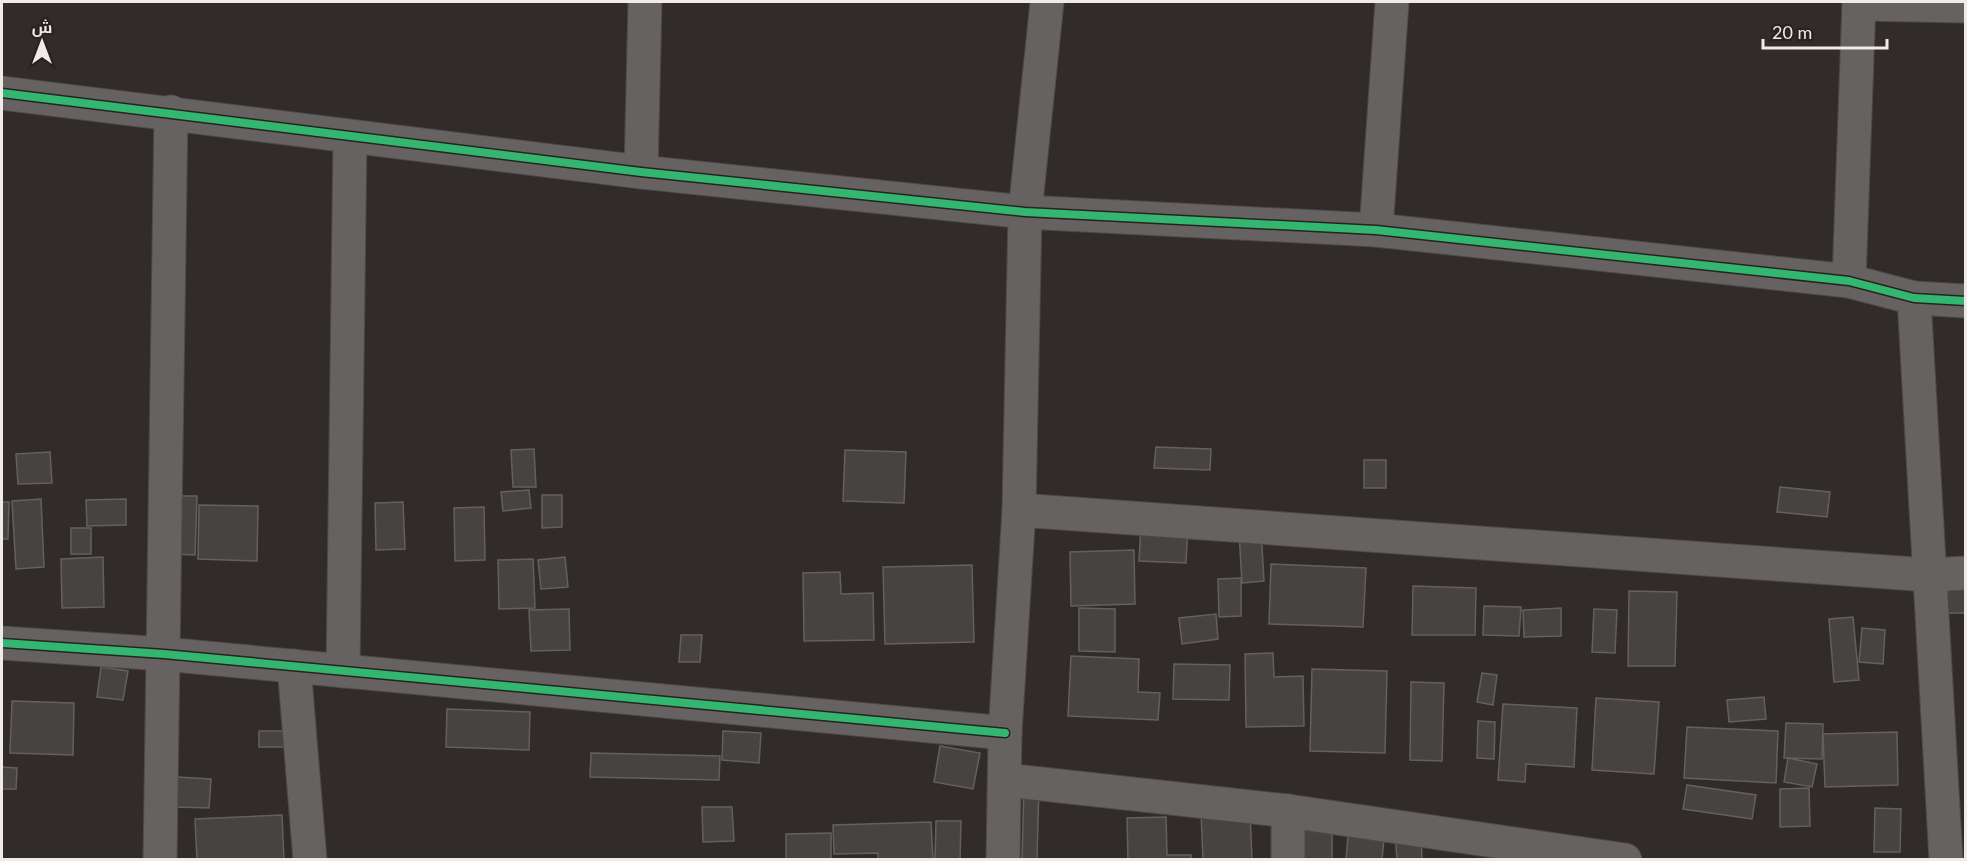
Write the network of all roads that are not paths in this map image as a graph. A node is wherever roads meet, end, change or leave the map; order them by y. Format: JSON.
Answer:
{"nodes":[{"id":1,"x":645,"y":2,"type":"edge"},
{"id":2,"x":1047,"y":2,"type":"edge"},
{"id":3,"x":1392,"y":2,"type":"edge"},
{"id":4,"x":1859,"y":3,"type":"edge"},
{"id":5,"x":1965,"y":6,"type":"edge"},
{"id":6,"x":2,"y":93,"type":"edge"},
{"id":7,"x":171,"y":112,"type":"junction"},
{"id":8,"x":350,"y":137,"type":"junction"},
{"id":9,"x":641,"y":172,"type":"junction"},
{"id":10,"x":1025,"y":212,"type":"junction"},
{"id":11,"x":1376,"y":230,"type":"junction"},
{"id":12,"x":1849,"y":281,"type":"junction"},
{"id":13,"x":1914,"y":298,"type":"junction"},
{"id":14,"x":1965,"y":301,"type":"edge"},
{"id":15,"x":1019,"y":510,"type":"junction"},
{"id":16,"x":1965,"y":573,"type":"edge"},
{"id":17,"x":1929,"y":574,"type":"junction"},
{"id":18,"x":2,"y":643,"type":"edge"},
{"id":19,"x":164,"y":654,"type":"junction"},
{"id":20,"x":294,"y":666,"type":"junction"},
{"id":21,"x":343,"y":670,"type":"junction"},
{"id":22,"x":1005,"y":734,"type":"junction"},
{"id":23,"x":1006,"y":780,"type":"junction"},
{"id":24,"x":1288,"y":811,"type":"junction"},
{"id":25,"x":160,"y":860,"type":"edge"},
{"id":26,"x":310,"y":860,"type":"edge"},
{"id":27,"x":1003,"y":860,"type":"edge"},
{"id":28,"x":1288,"y":860,"type":"edge"},
{"id":29,"x":1625,"y":860,"type":"edge"},
{"id":30,"x":1946,"y":860,"type":"edge"}],
"edges":[{"from":1,"to":9,"type":"street"},
{"from":2,"to":10,"type":"street"},
{"from":3,"to":11,"type":"street"},
{"from":4,"to":5,"type":"street"},
{"from":4,"to":12,"type":"street"},
{"from":6,"to":7,"type":"street"},
{"from":7,"to":8,"type":"street"},
{"from":7,"to":19,"type":"street"},
{"from":8,"to":9,"type":"street"},
{"from":8,"to":21,"type":"street"},
{"from":9,"to":10,"type":"street"},
{"from":10,"to":11,"type":"street"},
{"from":10,"to":15,"type":"street"},
{"from":11,"to":12,"type":"street"},
{"from":12,"to":13,"type":"street"},
{"from":13,"to":14,"type":"street"},
{"from":13,"to":17,"type":"street"},
{"from":15,"to":17,"type":"street"},
{"from":15,"to":22,"type":"street"},
{"from":16,"to":17,"type":"street"},
{"from":17,"to":30,"type":"street"},
{"from":18,"to":19,"type":"street"},
{"from":19,"to":20,"type":"street"},
{"from":19,"to":25,"type":"street"},
{"from":20,"to":21,"type":"street"},
{"from":20,"to":26,"type":"street"},
{"from":21,"to":22,"type":"street"},
{"from":22,"to":23,"type":"street"},
{"from":23,"to":24,"type":"street"},
{"from":23,"to":27,"type":"street"},
{"from":24,"to":28,"type":"street"},
{"from":24,"to":29,"type":"street"}]}
